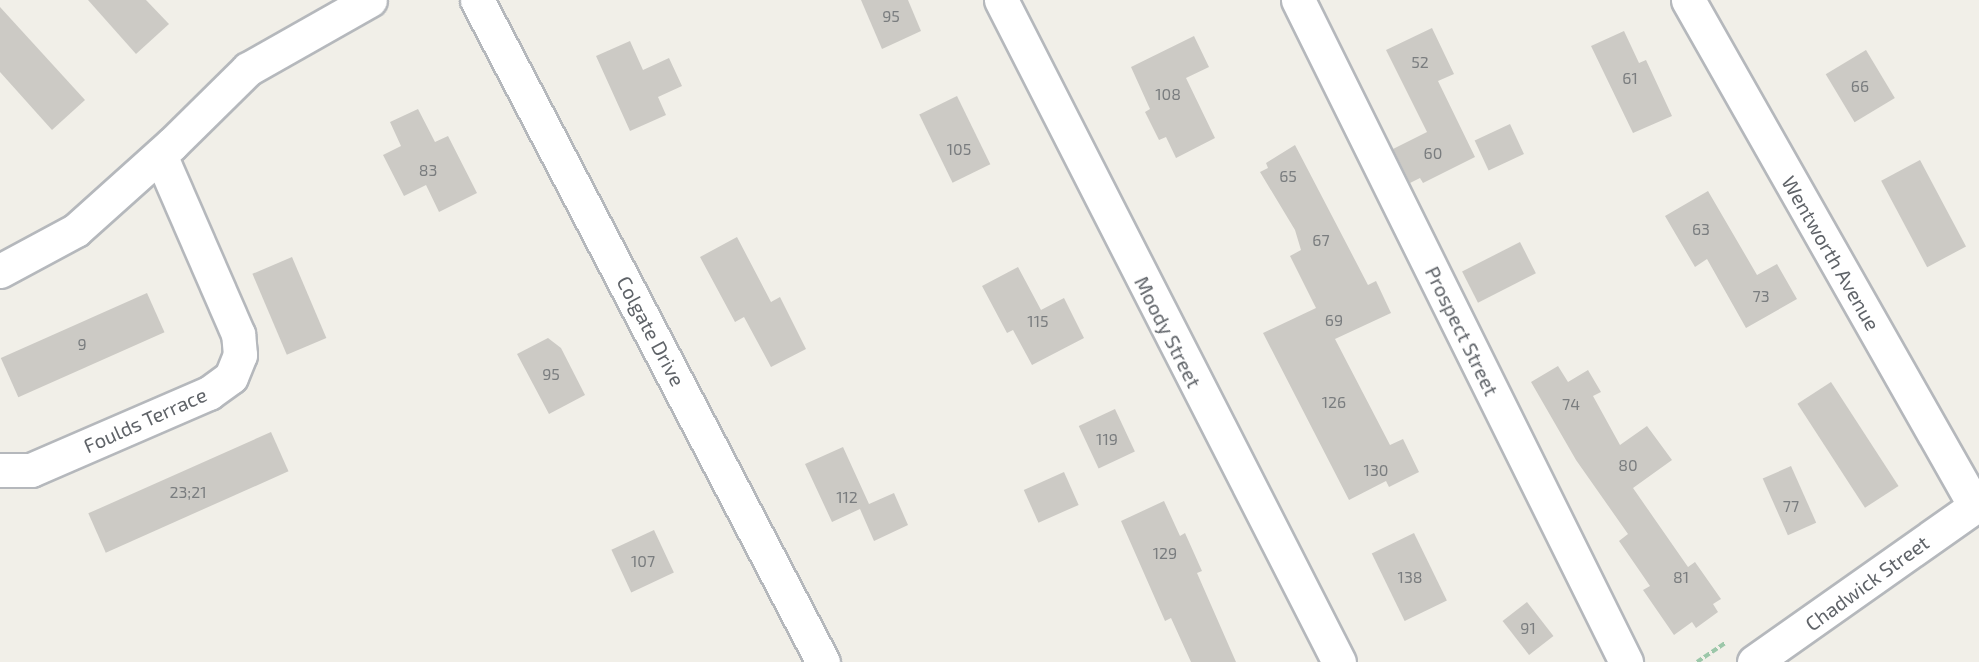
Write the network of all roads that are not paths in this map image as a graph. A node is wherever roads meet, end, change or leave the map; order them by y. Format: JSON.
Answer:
{"nodes":[{"id":1,"x":370,"y":0,"type":"edge"},
{"id":2,"x":477,"y":0,"type":"edge"},
{"id":3,"x":1001,"y":0,"type":"edge"},
{"id":4,"x":1298,"y":0,"type":"edge"},
{"id":5,"x":1688,"y":0,"type":"edge"},
{"id":6,"x":160,"y":155,"type":"junction"},
{"id":7,"x":0,"y":271,"type":"edge"},
{"id":8,"x":0,"y":470,"type":"edge"},
{"id":9,"x":1977,"y":504,"type":"edge"},
{"id":10,"x":824,"y":662,"type":"edge"},
{"id":11,"x":1339,"y":662,"type":"edge"},
{"id":12,"x":1626,"y":662,"type":"edge"},
{"id":13,"x":1754,"y":662,"type":"edge"}],
"edges":[{"from":1,"to":6,"type":"street"},
{"from":2,"to":10,"type":"street","name":"Colgate Drive"},
{"from":3,"to":11,"type":"street","name":"Moody Street"},
{"from":4,"to":12,"type":"street","name":"Prospect Street"},
{"from":5,"to":9,"type":"street","name":"Wentworth Avenue"},
{"from":6,"to":7,"type":"street"},
{"from":6,"to":8,"type":"street","name":"Foulds Terrace"},
{"from":9,"to":13,"type":"street","name":"Chadwick Street"}]}
